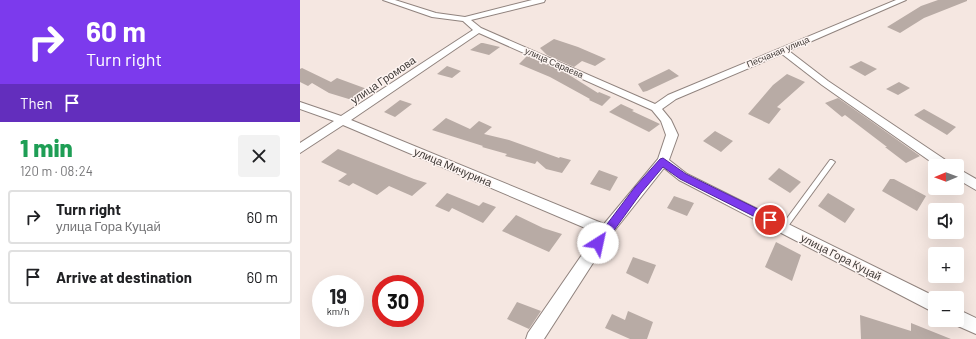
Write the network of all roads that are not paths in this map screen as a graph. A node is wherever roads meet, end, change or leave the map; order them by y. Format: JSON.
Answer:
{"nodes":[{"id":1,"x":387,"y":0,"type":"edge"},
{"id":2,"x":541,"y":0,"type":"edge"},
{"id":3,"x":902,"y":0,"type":"edge"},
{"id":4,"x":465,"y":20,"type":"junction"},
{"id":5,"x":478,"y":30,"type":"junction"},
{"id":6,"x":782,"y":50,"type":"junction"},
{"id":7,"x":300,"y":105,"type":"edge"},
{"id":8,"x":650,"y":105,"type":"junction"},
{"id":9,"x":343,"y":121,"type":"junction"},
{"id":10,"x":300,"y":149,"type":"edge"},
{"id":11,"x":936,"y":159,"type":"edge"},
{"id":12,"x":663,"y":161,"type":"junction"},
{"id":13,"x":832,"y":162,"type":"dead end"},
{"id":14,"x":964,"y":177,"type":"edge"},
{"id":15,"x":976,"y":185,"type":"edge"},
{"id":16,"x":784,"y":227,"type":"junction"},
{"id":17,"x":606,"y":231,"type":"junction"},
{"id":18,"x":928,"y":301,"type":"edge"},
{"id":19,"x":964,"y":320,"type":"edge"},
{"id":20,"x":976,"y":326,"type":"edge"},
{"id":21,"x":534,"y":339,"type":"edge"}],
"edges":[{"from":1,"to":4,"type":"street","name":"улица Сараева"},
{"from":2,"to":4,"type":"street","name":"улица Сараева"},
{"from":3,"to":6,"type":"street","name":"Песчаная улица"},
{"from":4,"to":5,"type":"street","name":"улица Сараева"},
{"from":5,"to":8,"type":"street","name":"улица Сараева"},
{"from":5,"to":9,"type":"street","name":"улица Громова"},
{"from":6,"to":8,"type":"street","name":"Песчаная улица"},
{"from":6,"to":11,"type":"street"},
{"from":7,"to":9,"type":"street","name":"улица Мичурина"},
{"from":8,"to":12,"type":"street"},
{"from":9,"to":10,"type":"street","name":"улица Громова"},
{"from":9,"to":17,"type":"street","name":"улица Мичурина"},
{"from":12,"to":16,"type":"street","name":"улица Гора Куцай"},
{"from":12,"to":17,"type":"street"},
{"from":13,"to":16,"type":"lane"},
{"from":14,"to":15,"type":"street"},
{"from":16,"to":18,"type":"street","name":"улица Гора Куцай"},
{"from":17,"to":21,"type":"street"},
{"from":19,"to":20,"type":"street"}]}
